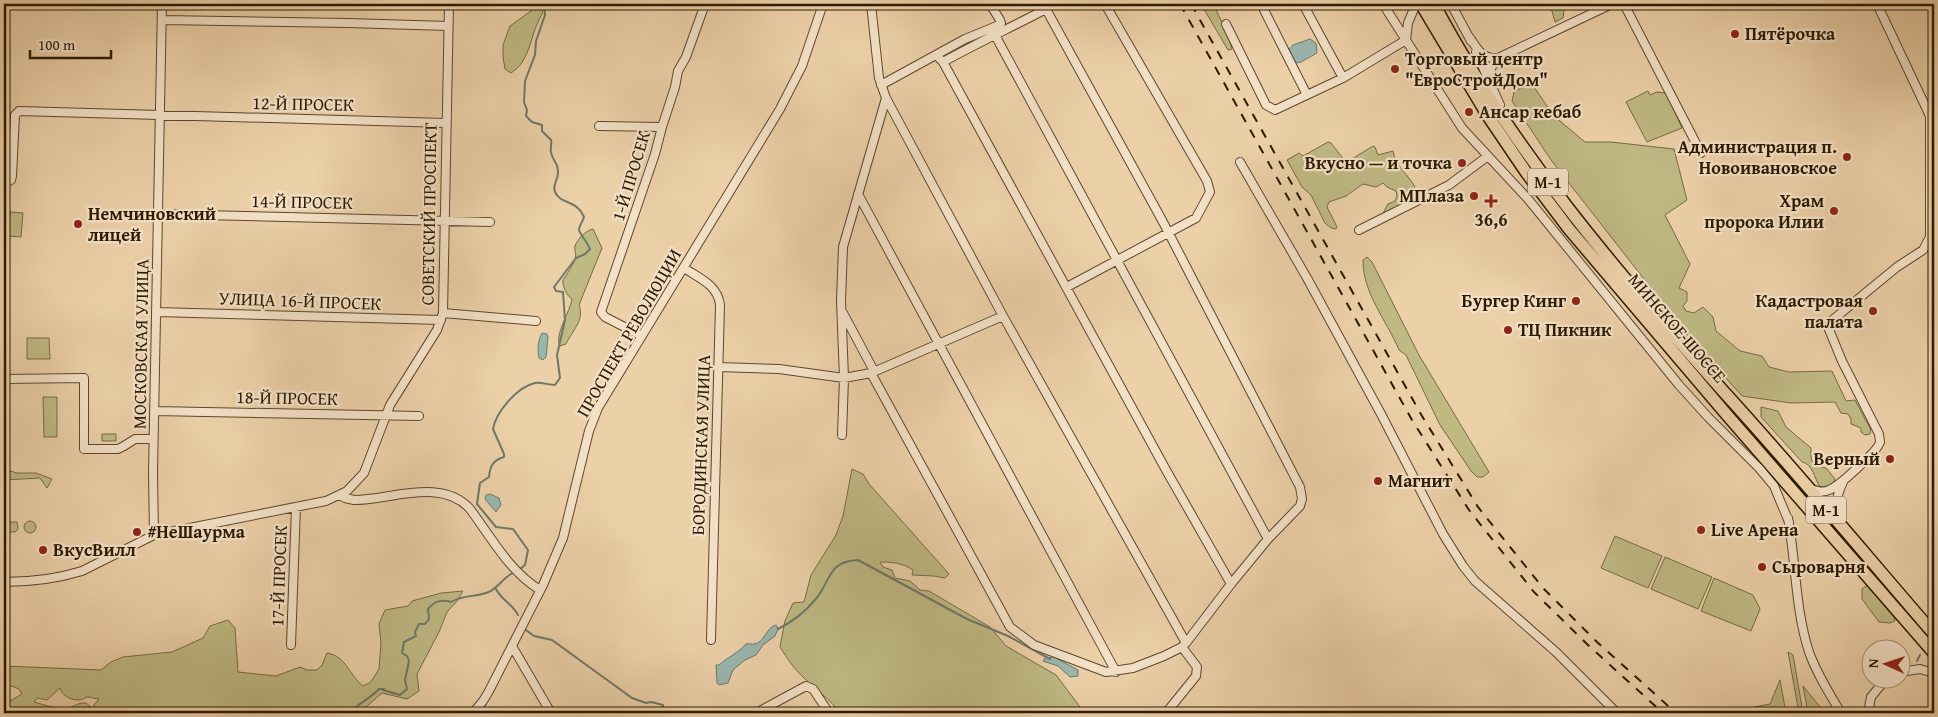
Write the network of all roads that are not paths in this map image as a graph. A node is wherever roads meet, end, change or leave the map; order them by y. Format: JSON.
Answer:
{"nodes":[{"id":1,"x":162,"y":4,"type":"edge"},
{"id":2,"x":449,"y":4,"type":"edge"},
{"id":3,"x":705,"y":4,"type":"edge"},
{"id":4,"x":823,"y":4,"type":"edge"},
{"id":5,"x":871,"y":4,"type":"edge"},
{"id":6,"x":990,"y":4,"type":"edge"},
{"id":7,"x":1105,"y":4,"type":"edge"},
{"id":8,"x":1261,"y":4,"type":"edge"},
{"id":9,"x":1303,"y":4,"type":"edge"},
{"id":10,"x":1383,"y":4,"type":"edge"},
{"id":11,"x":1416,"y":4,"type":"edge"},
{"id":12,"x":1421,"y":4,"type":"edge"},
{"id":13,"x":1434,"y":4,"type":"edge"},
{"id":14,"x":1451,"y":4,"type":"edge"},
{"id":15,"x":1612,"y":4,"type":"edge"},
{"id":16,"x":1624,"y":4,"type":"edge"},
{"id":17,"x":1877,"y":4,"type":"edge"},
{"id":18,"x":1048,"y":6,"type":"edge"},
{"id":19,"x":162,"y":20,"type":"junction"},
{"id":20,"x":1226,"y":24,"type":"dead end"},
{"id":21,"x":448,"y":26,"type":"junction"},
{"id":22,"x":995,"y":35,"type":"junction"},
{"id":23,"x":1470,"y":38,"type":"junction"},
{"id":24,"x":1406,"y":40,"type":"junction"},
{"id":25,"x":940,"y":58,"type":"junction"},
{"id":26,"x":1498,"y":58,"type":"junction"},
{"id":27,"x":1342,"y":78,"type":"junction"},
{"id":28,"x":881,"y":85,"type":"junction"},
{"id":29,"x":1492,"y":89,"type":"junction"},
{"id":30,"x":1307,"y":95,"type":"junction"},
{"id":31,"x":886,"y":98,"type":"junction"},
{"id":32,"x":160,"y":116,"type":"junction"},
{"id":33,"x":446,"y":123,"type":"junction"},
{"id":34,"x":1508,"y":125,"type":"junction"},
{"id":35,"x":599,"y":126,"type":"dead end"},
{"id":36,"x":662,"y":127,"type":"junction"},
{"id":37,"x":1702,"y":153,"type":"dead end"},
{"id":38,"x":1488,"y":156,"type":"junction"},
{"id":39,"x":1240,"y":162,"type":"dead end"},
{"id":40,"x":4,"y":184,"type":"edge"},
{"id":41,"x":858,"y":194,"type":"junction"},
{"id":42,"x":158,"y":214,"type":"junction"},
{"id":43,"x":445,"y":220,"type":"junction"},
{"id":44,"x":490,"y":222,"type":"dead end"},
{"id":45,"x":1359,"y":230,"type":"dead end"},
{"id":46,"x":1168,"y":234,"type":"junction"},
{"id":47,"x":1119,"y":260,"type":"junction"},
{"id":48,"x":684,"y":268,"type":"junction"},
{"id":49,"x":1067,"y":287,"type":"junction"},
{"id":50,"x":157,"y":312,"type":"junction"},
{"id":51,"x":842,"y":312,"type":"junction"},
{"id":52,"x":442,"y":316,"type":"junction"},
{"id":53,"x":1003,"y":316,"type":"junction"},
{"id":54,"x":536,"y":321,"type":"dead end"},
{"id":55,"x":642,"y":336,"type":"junction"},
{"id":56,"x":939,"y":342,"type":"junction"},
{"id":57,"x":718,"y":367,"type":"junction"},
{"id":58,"x":872,"y":372,"type":"junction"},
{"id":59,"x":844,"y":378,"type":"junction"},
{"id":60,"x":4,"y":379,"type":"edge"},
{"id":61,"x":154,"y":411,"type":"junction"},
{"id":62,"x":385,"y":415,"type":"junction"},
{"id":63,"x":419,"y":416,"type":"dead end"},
{"id":64,"x":1738,"y":427,"type":"junction"},
{"id":65,"x":842,"y":435,"type":"dead end"},
{"id":66,"x":153,"y":439,"type":"junction"},
{"id":67,"x":1844,"y":480,"type":"junction"},
{"id":68,"x":1809,"y":489,"type":"junction"},
{"id":69,"x":340,"y":495,"type":"junction"},
{"id":70,"x":296,"y":507,"type":"junction"},
{"id":71,"x":1789,"y":522,"type":"junction"},
{"id":72,"x":1839,"y":524,"type":"junction"},
{"id":73,"x":154,"y":535,"type":"junction"},
{"id":74,"x":1268,"y":539,"type":"junction"},
{"id":75,"x":4,"y":582,"type":"edge"},
{"id":76,"x":1231,"y":584,"type":"junction"},
{"id":77,"x":540,"y":590,"type":"junction"},
{"id":78,"x":1934,"y":634,"type":"edge"},
{"id":79,"x":711,"y":640,"type":"dead end"},
{"id":80,"x":291,"y":645,"type":"dead end"},
{"id":81,"x":1184,"y":645,"type":"junction"},
{"id":82,"x":512,"y":646,"type":"junction"},
{"id":83,"x":1934,"y":653,"type":"edge"},
{"id":84,"x":1910,"y":670,"type":"edge"},
{"id":85,"x":1116,"y":672,"type":"junction"},
{"id":86,"x":1934,"y":673,"type":"edge"},
{"id":87,"x":1877,"y":690,"type":"edge"},
{"id":88,"x":473,"y":713,"type":"edge"},
{"id":89,"x":551,"y":713,"type":"edge"},
{"id":90,"x":756,"y":713,"type":"edge"},
{"id":91,"x":829,"y":713,"type":"edge"},
{"id":92,"x":1166,"y":713,"type":"edge"},
{"id":93,"x":1617,"y":713,"type":"edge"},
{"id":94,"x":1841,"y":713,"type":"edge"},
{"id":95,"x":1868,"y":713,"type":"edge"}],
"edges":[{"from":1,"to":19,"type":"street","name":"МОСКОВСКАЯ УЛИЦА"},
{"from":2,"to":21,"type":"street","name":"СОВЕТСКИЙ ПРОСПЕКТ"},
{"from":3,"to":36,"type":"street","name":"1-Й ПРОСЕК"},
{"from":4,"to":48,"type":"street","name":"ПРОСПЕКТ РЕВОЛЮЦИИ"},
{"from":5,"to":28,"type":"street"},
{"from":6,"to":25,"type":"street"},
{"from":7,"to":46,"type":"street"},
{"from":8,"to":30,"type":"street"},
{"from":9,"to":27,"type":"street"},
{"from":10,"to":24,"type":"street"},
{"from":11,"to":24,"type":"street"},
{"from":12,"to":64,"type":"highway","name":"МИНСКОЕ ШОССЕ","number":"М-1"},
{"from":13,"to":34,"type":"highway","name":"МИНСКОЕ ШОССЕ","number":"М-1"},
{"from":14,"to":23,"type":"street"},
{"from":15,"to":26,"type":"street"},
{"from":16,"to":37,"type":"street"},
{"from":17,"to":67,"type":"street"},
{"from":18,"to":22,"type":"street"},
{"from":18,"to":46,"type":"street"},
{"from":19,"to":21,"type":"street"},
{"from":19,"to":32,"type":"street","name":"МОСКОВСКАЯ УЛИЦА"},
{"from":20,"to":30,"type":"street"},
{"from":21,"to":33,"type":"street","name":"СОВЕТСКИЙ ПРОСПЕКТ"},
{"from":22,"to":25,"type":"street"},
{"from":22,"to":47,"type":"street"},
{"from":23,"to":26,"type":"street"},
{"from":23,"to":29,"type":"street"},
{"from":24,"to":27,"type":"street"},
{"from":24,"to":38,"type":"street"},
{"from":25,"to":28,"type":"street"},
{"from":25,"to":49,"type":"street"},
{"from":26,"to":29,"type":"street"},
{"from":27,"to":30,"type":"street"},
{"from":28,"to":31,"type":"street"},
{"from":29,"to":34,"type":"street"},
{"from":31,"to":41,"type":"street"},
{"from":31,"to":53,"type":"street"},
{"from":32,"to":33,"type":"street","name":"12-Й ПРОСЕК"},
{"from":32,"to":40,"type":"street","name":"12-Й ПРОСЕК"},
{"from":32,"to":42,"type":"street","name":"МОСКОВСКАЯ УЛИЦА"},
{"from":33,"to":43,"type":"street","name":"СОВЕТСКИЙ ПРОСПЕКТ"},
{"from":34,"to":68,"type":"highway","name":"МИНСКОЕ ШОССЕ","number":"М-1"},
{"from":35,"to":36,"type":"street"},
{"from":36,"to":55,"type":"street","name":"1-Й ПРОСЕК"},
{"from":38,"to":45,"type":"street"},
{"from":38,"to":71,"type":"street"},
{"from":39,"to":93,"type":"street"},
{"from":41,"to":51,"type":"street"},
{"from":41,"to":56,"type":"street"},
{"from":42,"to":43,"type":"street","name":"14-Й ПРОСЕК"},
{"from":42,"to":50,"type":"street","name":"МОСКОВСКАЯ УЛИЦА"},
{"from":43,"to":44,"type":"street","name":"14-Й ПРОСЕК"},
{"from":43,"to":52,"type":"street","name":"СОВЕТСКИЙ ПРОСПЕКТ"},
{"from":46,"to":47,"type":"street"},
{"from":46,"to":74,"type":"street"},
{"from":47,"to":49,"type":"street"},
{"from":47,"to":74,"type":"street"},
{"from":48,"to":55,"type":"street","name":"ПРОСПЕКТ РЕВОЛЮЦИИ"},
{"from":48,"to":57,"type":"street","name":"БОРОДИНСКАЯ УЛИЦА"},
{"from":49,"to":76,"type":"street"},
{"from":50,"to":52,"type":"street","name":"УЛИЦА 16-Й ПРОСЕК"},
{"from":50,"to":61,"type":"street","name":"МОСКОВСКАЯ УЛИЦА"},
{"from":51,"to":58,"type":"street"},
{"from":51,"to":59,"type":"street"},
{"from":52,"to":54,"type":"street","name":"УЛИЦА 16-Й ПРОСЕК"},
{"from":52,"to":62,"type":"street","name":"СОВЕТСКИЙ ПРОСПЕКТ"},
{"from":53,"to":56,"type":"street"},
{"from":53,"to":81,"type":"street"},
{"from":55,"to":77,"type":"street","name":"ПРОСПЕКТ РЕВОЛЮЦИИ"},
{"from":56,"to":58,"type":"street"},
{"from":56,"to":85,"type":"street"},
{"from":57,"to":59,"type":"street"},
{"from":57,"to":79,"type":"street","name":"БОРОДИНСКАЯ УЛИЦА"},
{"from":58,"to":59,"type":"street"},
{"from":58,"to":85,"type":"street"},
{"from":59,"to":65,"type":"street"},
{"from":60,"to":66,"type":"street"},
{"from":61,"to":62,"type":"street","name":"18-Й ПРОСЕК"},
{"from":61,"to":66,"type":"street","name":"МОСКОВСКАЯ УЛИЦА"},
{"from":62,"to":63,"type":"street","name":"18-Й ПРОСЕК"},
{"from":62,"to":69,"type":"street","name":"СОВЕТСКИЙ ПРОСПЕКТ"},
{"from":64,"to":71,"type":"street"},
{"from":64,"to":83,"type":"highway","name":"МИНСКОЕ ШОССЕ","number":"М-1"},
{"from":66,"to":73,"type":"street","name":"МОСКОВСКАЯ УЛИЦА"},
{"from":67,"to":68,"type":"street"},
{"from":67,"to":72,"type":"street"},
{"from":68,"to":72,"type":"highway","name":"МИНСКОЕ ШОССЕ","number":"М-1"},
{"from":69,"to":70,"type":"street","name":"СОВЕТСКИЙ ПРОСПЕКТ"},
{"from":69,"to":77,"type":"street"},
{"from":70,"to":73,"type":"street","name":"СОВЕТСКИЙ ПРОСПЕКТ"},
{"from":70,"to":80,"type":"street","name":"17-Й ПРОСЕК"},
{"from":71,"to":94,"type":"street"},
{"from":72,"to":78,"type":"highway","name":"МИНСКОЕ ШОССЕ","number":"М-1"},
{"from":73,"to":75,"type":"street","name":"СОВЕТСКИЙ ПРОСПЕКТ"},
{"from":74,"to":76,"type":"street"},
{"from":76,"to":81,"type":"street"},
{"from":77,"to":82,"type":"street","name":"ПРОСПЕКТ РЕВОЛЮЦИИ"},
{"from":81,"to":85,"type":"street"},
{"from":81,"to":92,"type":"street"},
{"from":82,"to":88,"type":"street","name":"ПРОСПЕКТ РЕВОЛЮЦИИ"},
{"from":82,"to":89,"type":"street"},
{"from":84,"to":86,"type":"street"},
{"from":87,"to":95,"type":"street"},
{"from":90,"to":91,"type":"street"}]}
